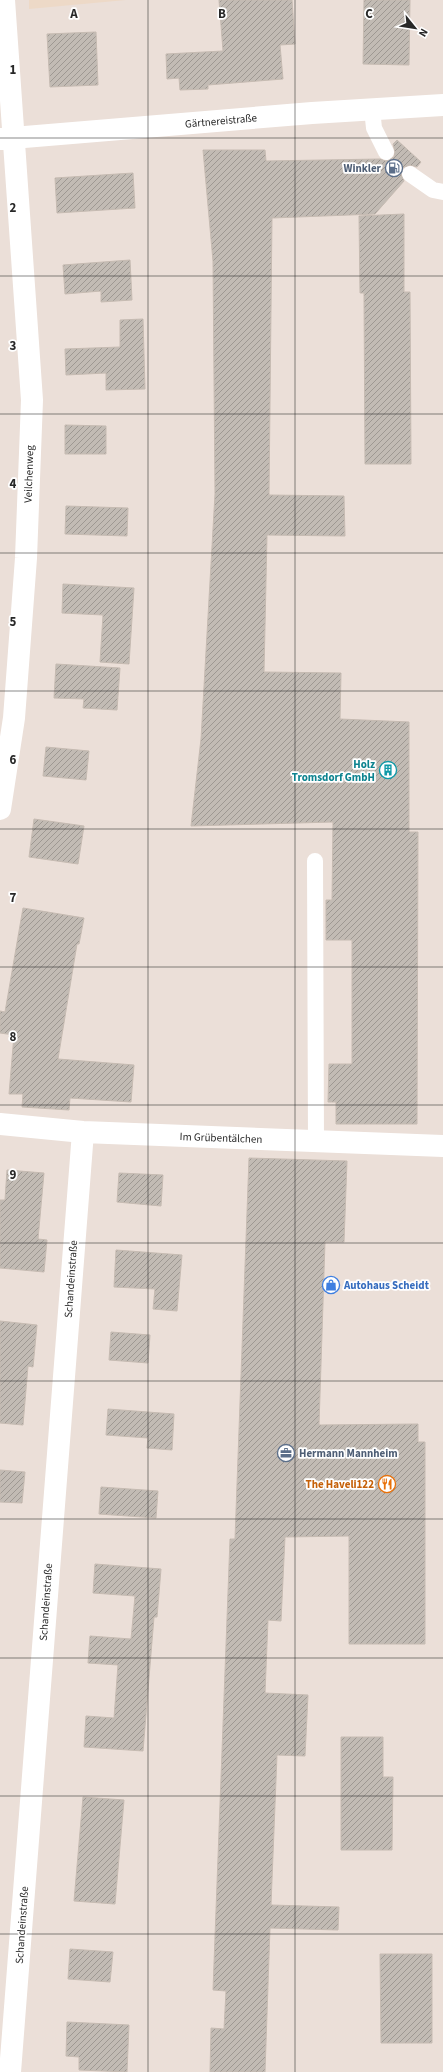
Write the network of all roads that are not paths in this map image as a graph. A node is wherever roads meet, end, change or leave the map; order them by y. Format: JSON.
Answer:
{"nodes":[{"id":1,"x":4,"y":0,"type":"edge"},
{"id":2,"x":443,"y":105,"type":"edge"},
{"id":3,"x":372,"y":109,"type":"junction"},
{"id":4,"x":7,"y":138,"type":"edge"},
{"id":5,"x":386,"y":152,"type":"dead end"},
{"id":6,"x":410,"y":174,"type":"dead end"},
{"id":7,"x":443,"y":192,"type":"edge"},
{"id":8,"x":0,"y":809,"type":"edge"},
{"id":9,"x":315,"y":861,"type":"dead end"},
{"id":10,"x":0,"y":1124,"type":"edge"},
{"id":11,"x":83,"y":1132,"type":"junction"},
{"id":12,"x":316,"y":1142,"type":"junction"},
{"id":13,"x":443,"y":1146,"type":"edge"},
{"id":14,"x":10,"y":2072,"type":"edge"}],
"edges":[{"from":1,"to":4,"type":"street","name":"Veilchenweg"},
{"from":2,"to":3,"type":"street","name":"Gärtnereistraße"},
{"from":3,"to":4,"type":"street","name":"Gärtnereistraße"},
{"from":3,"to":5,"type":"lane"},
{"from":4,"to":8,"type":"street","name":"Veilchenweg"},
{"from":6,"to":7,"type":"lane"},
{"from":9,"to":12,"type":"lane"},
{"from":10,"to":11,"type":"street","name":"Im Grübentälchen"},
{"from":11,"to":12,"type":"street","name":"Im Grübentälchen"},
{"from":11,"to":14,"type":"street","name":"Schandeinstraße"},
{"from":12,"to":13,"type":"street","name":"Im Grübentälchen"}]}
